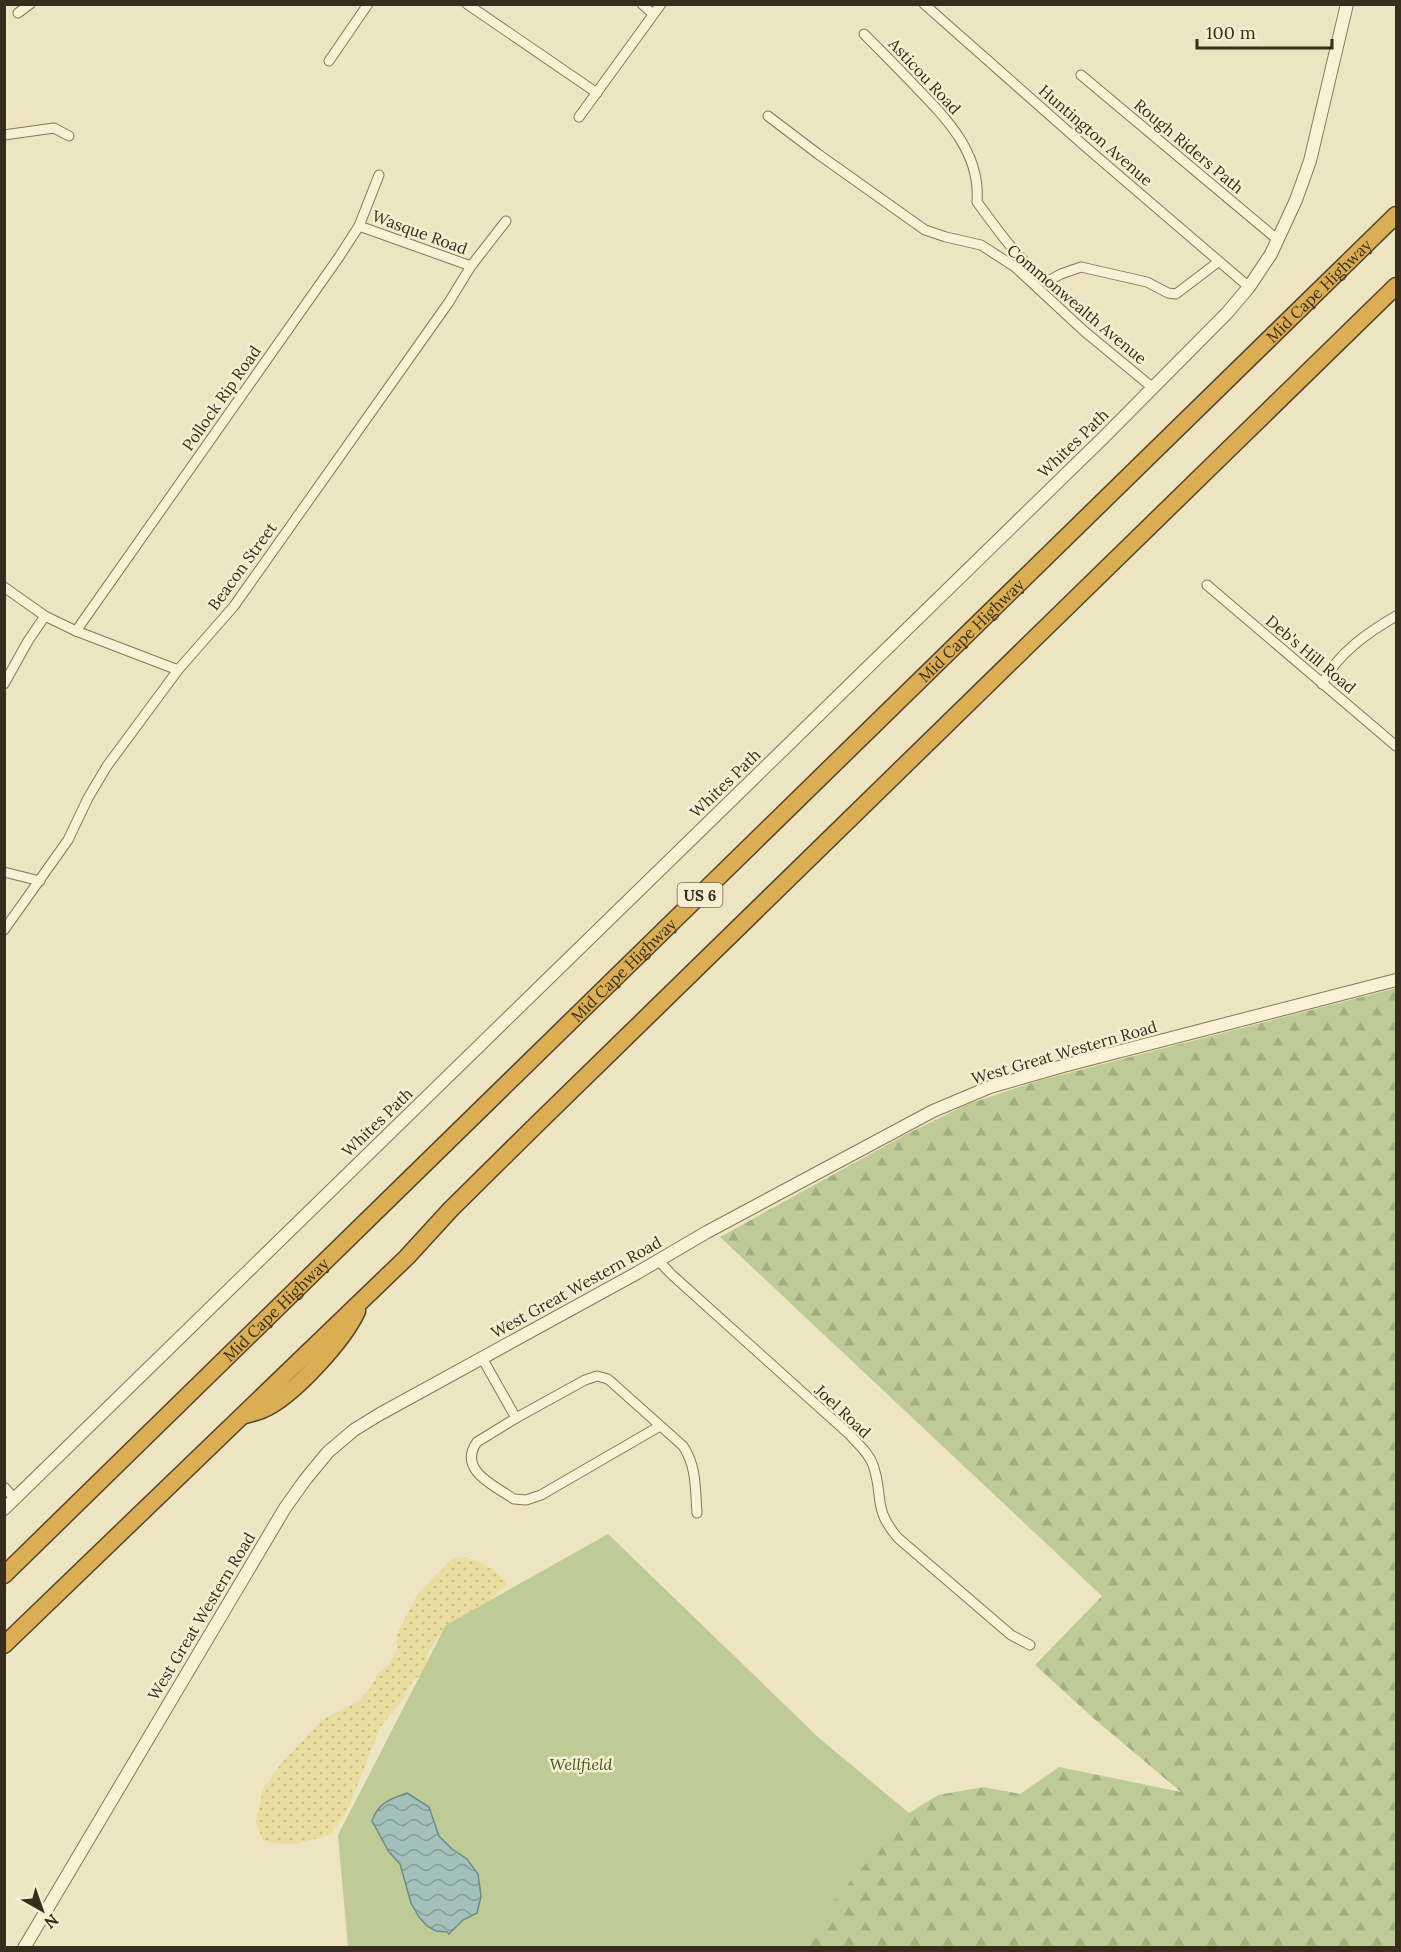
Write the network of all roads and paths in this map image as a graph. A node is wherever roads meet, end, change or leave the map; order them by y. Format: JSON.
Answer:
{"nodes":[{"id":1,"x":30,"y":4,"type":"edge"},
{"id":2,"x":368,"y":4,"type":"edge"},
{"id":3,"x":467,"y":4,"type":"edge"},
{"id":4,"x":642,"y":4,"type":"edge"},
{"id":5,"x":661,"y":4,"type":"edge"},
{"id":6,"x":924,"y":4,"type":"edge"},
{"id":7,"x":1347,"y":4,"type":"edge"},
{"id":8,"x":18,"y":13,"type":"dead end"},
{"id":9,"x":653,"y":14,"type":"junction"},
{"id":10,"x":864,"y":34,"type":"dead end"},
{"id":11,"x":329,"y":61,"type":"dead end"},
{"id":12,"x":1081,"y":75,"type":"dead end"},
{"id":13,"x":597,"y":93,"type":"junction"},
{"id":14,"x":768,"y":116,"type":"dead end"},
{"id":15,"x":579,"y":117,"type":"dead end"},
{"id":16,"x":4,"y":135,"type":"edge"},
{"id":17,"x":69,"y":136,"type":"dead end"},
{"id":18,"x":379,"y":175,"type":"dead end"},
{"id":19,"x":1396,"y":215,"type":"edge"},
{"id":20,"x":506,"y":221,"type":"dead end"},
{"id":21,"x":360,"y":226,"type":"junction"},
{"id":22,"x":1278,"y":240,"type":"junction"},
{"id":23,"x":1218,"y":262,"type":"junction"},
{"id":24,"x":471,"y":266,"type":"junction"},
{"id":25,"x":1396,"y":286,"type":"edge"},
{"id":26,"x":1249,"y":287,"type":"junction"},
{"id":27,"x":1153,"y":388,"type":"junction"},
{"id":28,"x":1207,"y":585,"type":"dead end"},
{"id":29,"x":4,"y":587,"type":"edge"},
{"id":30,"x":45,"y":616,"type":"junction"},
{"id":31,"x":1396,"y":616,"type":"edge"},
{"id":32,"x":75,"y":631,"type":"junction"},
{"id":33,"x":178,"y":670,"type":"junction"},
{"id":34,"x":4,"y":684,"type":"edge"},
{"id":35,"x":1322,"y":684,"type":"junction"},
{"id":36,"x":1396,"y":746,"type":"edge"},
{"id":37,"x":4,"y":872,"type":"edge"},
{"id":38,"x":40,"y":881,"type":"junction"},
{"id":39,"x":4,"y":930,"type":"edge"},
{"id":40,"x":1396,"y":980,"type":"edge"},
{"id":41,"x":658,"y":1260,"type":"junction"},
{"id":42,"x":482,"y":1358,"type":"junction"},
{"id":43,"x":516,"y":1418,"type":"junction"},
{"id":44,"x":660,"y":1426,"type":"junction"},
{"id":45,"x":4,"y":1487,"type":"edge"},
{"id":46,"x":15,"y":1499,"type":"junction"},
{"id":47,"x":4,"y":1509,"type":"edge"},
{"id":48,"x":697,"y":1513,"type":"dead end"},
{"id":49,"x":4,"y":1575,"type":"edge"},
{"id":50,"x":4,"y":1645,"type":"edge"},
{"id":51,"x":1030,"y":1645,"type":"dead end"},
{"id":52,"x":24,"y":1947,"type":"edge"}],
"edges":[{"from":1,"to":8,"type":"street"},
{"from":2,"to":11,"type":"street"},
{"from":3,"to":13,"type":"street"},
{"from":4,"to":9,"type":"street"},
{"from":5,"to":9,"type":"street"},
{"from":6,"to":23,"type":"street","name":"Huntington Avenue"},
{"from":7,"to":22,"type":"street","name":"Whites Path"},
{"from":9,"to":13,"type":"street"},
{"from":10,"to":23,"type":"street","name":"Asticou Road"},
{"from":12,"to":22,"type":"street","name":"Rough Riders Path"},
{"from":13,"to":15,"type":"street"},
{"from":14,"to":27,"type":"street","name":"Commonwealth Avenue"},
{"from":16,"to":17,"type":"street"},
{"from":18,"to":21,"type":"street","name":"Pollock Rip Road"},
{"from":19,"to":49,"type":"highway","name":"Mid Cape Highway","number":"US 6"},
{"from":20,"to":24,"type":"street","name":"Beacon Street"},
{"from":21,"to":24,"type":"street","name":"Wasque Road"},
{"from":21,"to":32,"type":"street","name":"Pollock Rip Road"},
{"from":22,"to":26,"type":"street","name":"Whites Path"},
{"from":23,"to":26,"type":"street","name":"Huntington Avenue"},
{"from":24,"to":33,"type":"street","name":"Beacon Street"},
{"from":25,"to":50,"type":"highway"},
{"from":26,"to":27,"type":"street","name":"Whites Path"},
{"from":27,"to":46,"type":"street","name":"Whites Path"},
{"from":28,"to":35,"type":"street","name":"Deb's Hill Road"},
{"from":29,"to":30,"type":"street"},
{"from":30,"to":32,"type":"street"},
{"from":30,"to":34,"type":"street"},
{"from":31,"to":35,"type":"street"},
{"from":32,"to":33,"type":"street"},
{"from":33,"to":38,"type":"street","name":"Beacon Street"},
{"from":35,"to":36,"type":"street","name":"Deb's Hill Road"},
{"from":37,"to":38,"type":"street"},
{"from":38,"to":39,"type":"street","name":"Beacon Street"},
{"from":40,"to":41,"type":"street","name":"West Great Western Road"},
{"from":41,"to":42,"type":"street","name":"West Great Western Road"},
{"from":41,"to":51,"type":"street","name":"Joel Road"},
{"from":42,"to":43,"type":"street"},
{"from":42,"to":52,"type":"street","name":"West Great Western Road"},
{"from":43,"to":44,"type":"street"},
{"from":43,"to":44,"type":"street"},
{"from":44,"to":48,"type":"street"},
{"from":45,"to":46,"type":"street"},
{"from":46,"to":47,"type":"street","name":"Whites Path"}]}
